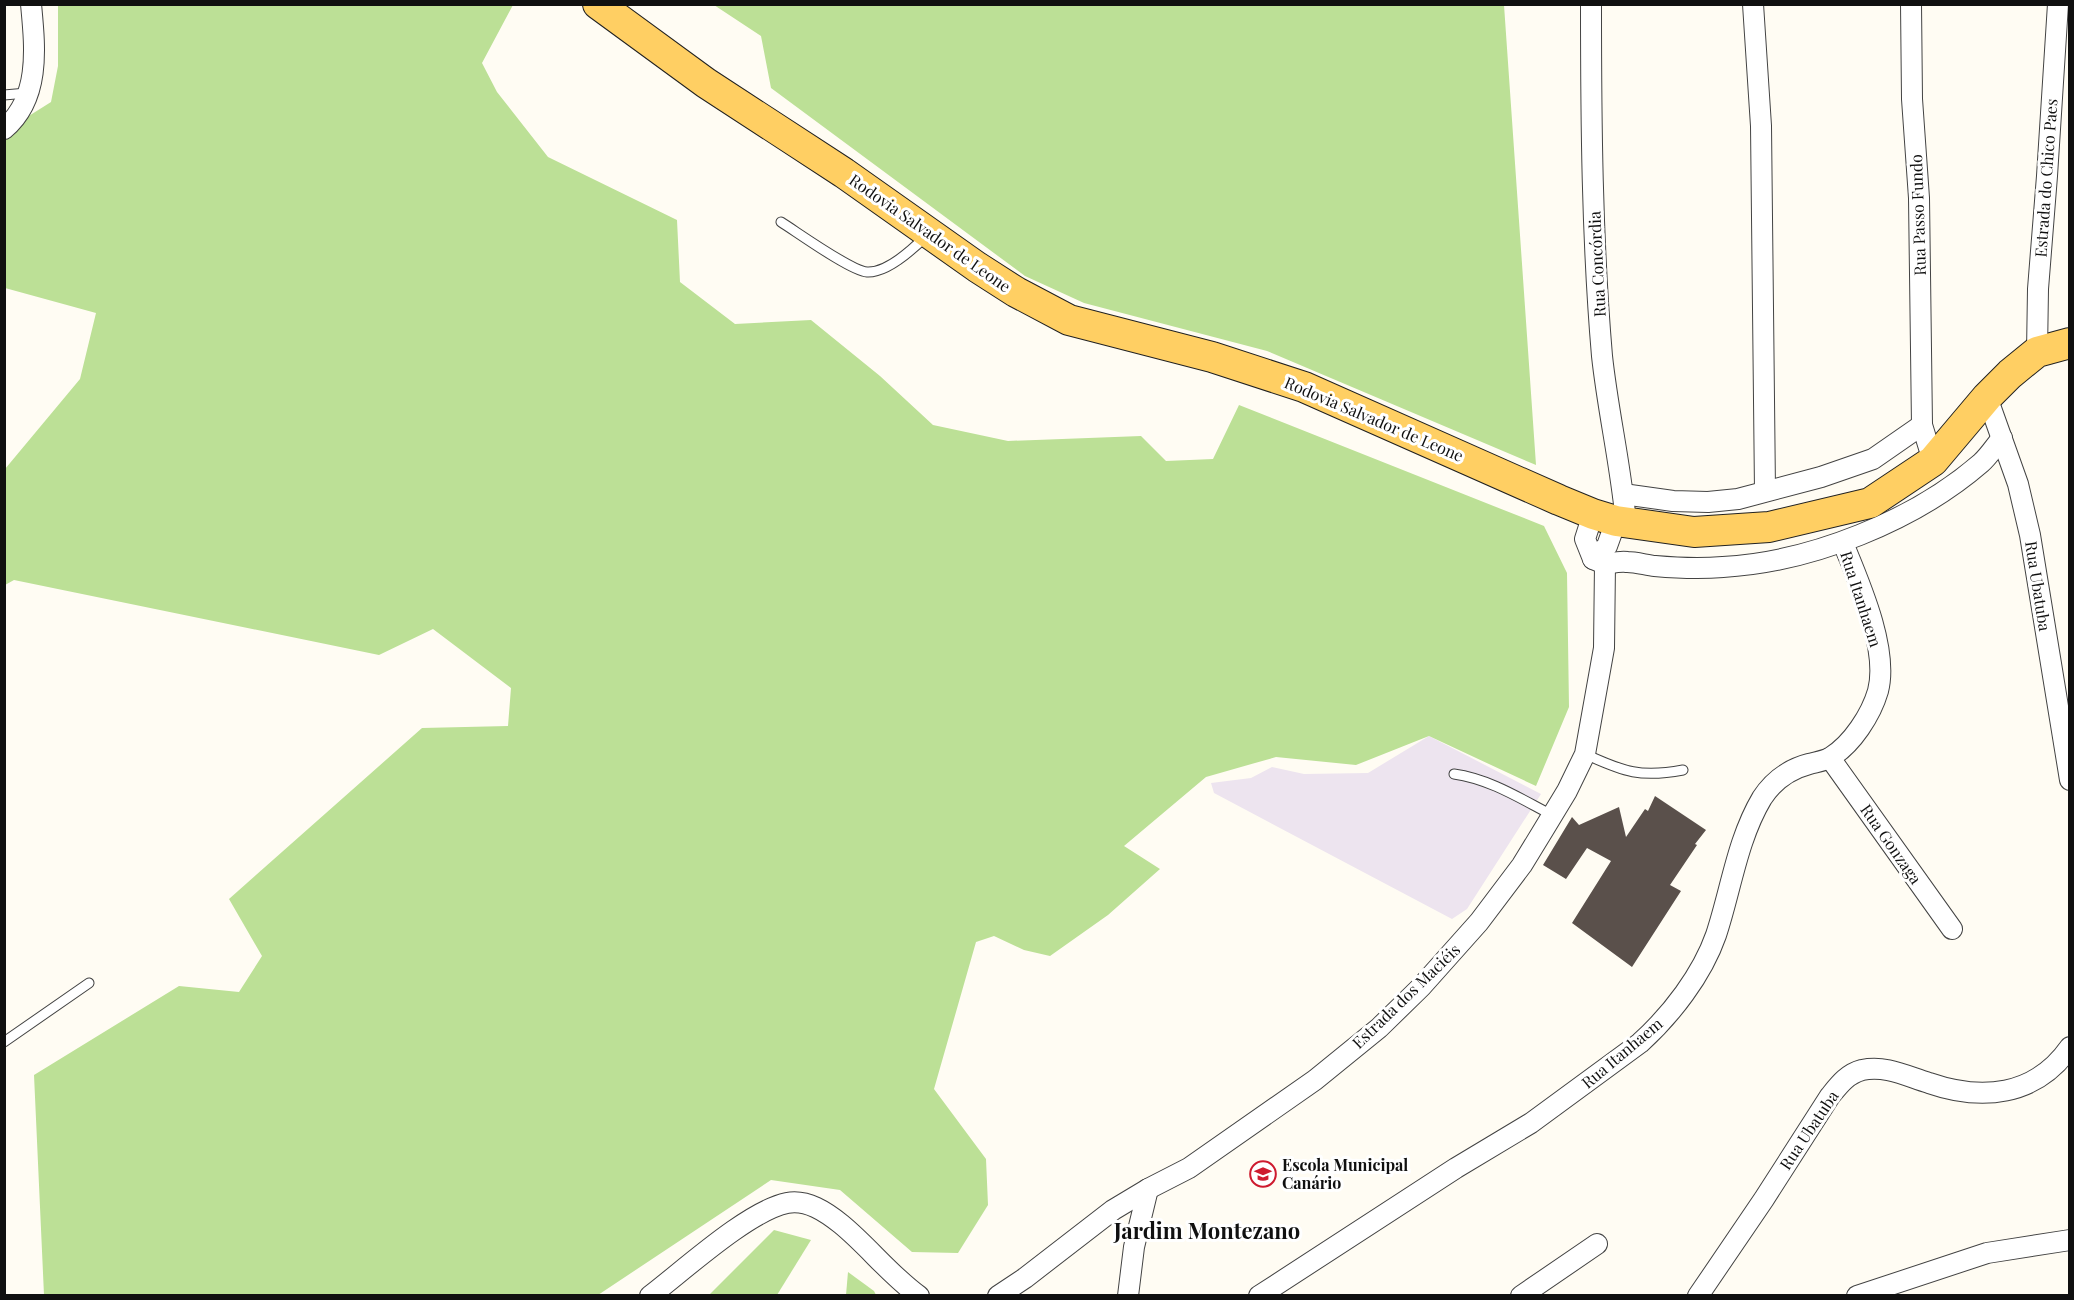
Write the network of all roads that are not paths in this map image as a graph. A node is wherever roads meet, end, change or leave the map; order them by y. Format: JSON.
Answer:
{"nodes":[{"id":1,"x":31,"y":4,"type":"edge"},
{"id":2,"x":598,"y":4,"type":"edge"},
{"id":3,"x":1591,"y":4,"type":"edge"},
{"id":4,"x":1753,"y":4,"type":"edge"},
{"id":5,"x":1911,"y":4,"type":"edge"},
{"id":6,"x":2058,"y":4,"type":"edge"},
{"id":7,"x":29,"y":93,"type":"junction"},
{"id":8,"x":4,"y":95,"type":"edge"},
{"id":9,"x":4,"y":129,"type":"edge"},
{"id":10,"x":781,"y":222,"type":"dead end"},
{"id":11,"x":930,"y":232,"type":"junction"},
{"id":12,"x":2070,"y":343,"type":"edge"},
{"id":13,"x":2037,"y":352,"type":"junction"},
{"id":14,"x":1987,"y":397,"type":"junction"},
{"id":15,"x":1922,"y":425,"type":"junction"},
{"id":16,"x":2002,"y":438,"type":"junction"},
{"id":17,"x":1933,"y":461,"type":"junction"},
{"id":18,"x":1765,"y":491,"type":"junction"},
{"id":19,"x":1615,"y":513,"type":"junction"},
{"id":20,"x":1843,"y":543,"type":"junction"},
{"id":21,"x":1599,"y":561,"type":"junction"},
{"id":22,"x":1586,"y":754,"type":"junction"},
{"id":23,"x":1830,"y":758,"type":"junction"},
{"id":24,"x":1683,"y":770,"type":"dead end"},
{"id":25,"x":1454,"y":774,"type":"dead end"},
{"id":26,"x":2070,"y":780,"type":"edge"},
{"id":27,"x":1552,"y":815,"type":"junction"},
{"id":28,"x":1952,"y":929,"type":"dead end"},
{"id":29,"x":89,"y":983,"type":"dead end"},
{"id":30,"x":4,"y":1042,"type":"edge"},
{"id":31,"x":2070,"y":1047,"type":"edge"},
{"id":32,"x":1148,"y":1189,"type":"junction"},
{"id":33,"x":2070,"y":1240,"type":"edge"},
{"id":34,"x":1597,"y":1244,"type":"dead end"},
{"id":35,"x":650,"y":1296,"type":"edge"},
{"id":36,"x":919,"y":1296,"type":"edge"},
{"id":37,"x":998,"y":1296,"type":"edge"},
{"id":38,"x":1128,"y":1296,"type":"edge"},
{"id":39,"x":1259,"y":1296,"type":"edge"},
{"id":40,"x":1521,"y":1296,"type":"edge"},
{"id":41,"x":1698,"y":1296,"type":"edge"},
{"id":42,"x":1857,"y":1296,"type":"edge"}],
"edges":[{"from":1,"to":7,"type":"street"},
{"from":2,"to":11,"type":"main road","name":"Rodovia Salvador de Leone"},
{"from":3,"to":19,"type":"street","name":"Rua Concórdia"},
{"from":4,"to":18,"type":"street"},
{"from":5,"to":15,"type":"street","name":"Rua Passo Fundo"},
{"from":6,"to":13,"type":"street","name":"Estrada do Chico Paes"},
{"from":7,"to":8,"type":"lane"},
{"from":7,"to":9,"type":"street"},
{"from":10,"to":11,"type":"lane"},
{"from":11,"to":19,"type":"main road","name":"Rodovia Salvador de Leone"},
{"from":12,"to":13,"type":"main road","name":"Rodovia Salvador de Leone"},
{"from":13,"to":14,"type":"main road","name":"Rodovia Salvador de Leone"},
{"from":14,"to":16,"type":"street","name":"Rua Ubatuba"},
{"from":14,"to":17,"type":"main road","name":"Rodovia Salvador de Leone"},
{"from":15,"to":17,"type":"street","name":"Rua Passo Fundo"},
{"from":15,"to":18,"type":"street"},
{"from":16,"to":20,"type":"street"},
{"from":16,"to":26,"type":"street","name":"Rua Ubatuba"},
{"from":17,"to":19,"type":"main road","name":"Rodovia Salvador de Leone"},
{"from":18,"to":19,"type":"street"},
{"from":19,"to":21,"type":"street","name":"Estrada dos Maciéis"},
{"from":20,"to":21,"type":"street"},
{"from":20,"to":23,"type":"street","name":"Rua Itanhaem"},
{"from":21,"to":22,"type":"street","name":"Estrada dos Maciéis"},
{"from":22,"to":24,"type":"lane"},
{"from":22,"to":27,"type":"street","name":"Estrada dos Maciéis"},
{"from":23,"to":28,"type":"street","name":"Rua Gonzaga"},
{"from":23,"to":39,"type":"street","name":"Rua Itanhaem"},
{"from":25,"to":27,"type":"lane"},
{"from":27,"to":32,"type":"street","name":"Estrada dos Maciéis"},
{"from":29,"to":30,"type":"lane"},
{"from":31,"to":41,"type":"street","name":"Rua Ubatuba"},
{"from":32,"to":37,"type":"street","name":"Estrada dos Maciéis"},
{"from":32,"to":38,"type":"street"},
{"from":33,"to":42,"type":"street"},
{"from":34,"to":40,"type":"street"},
{"from":35,"to":36,"type":"street"}]}
